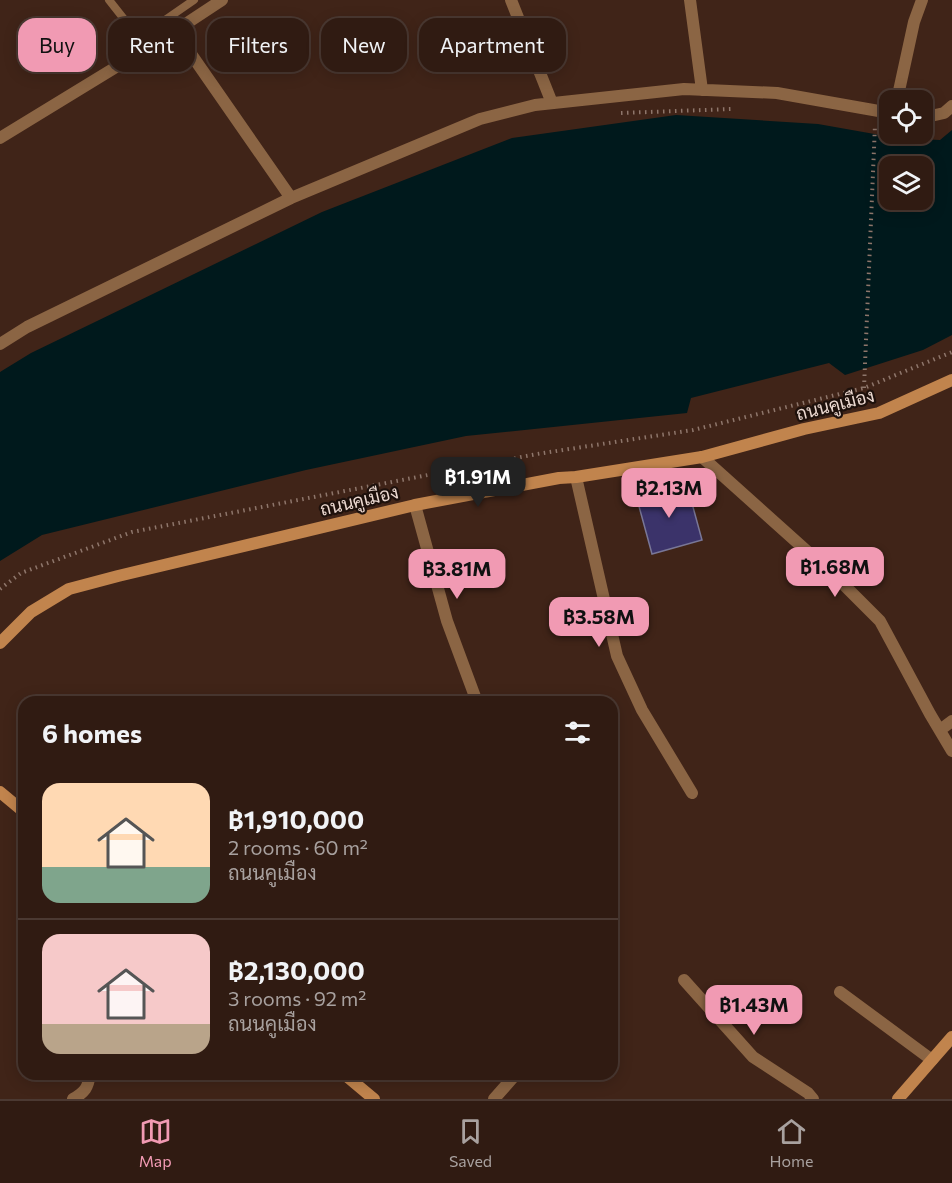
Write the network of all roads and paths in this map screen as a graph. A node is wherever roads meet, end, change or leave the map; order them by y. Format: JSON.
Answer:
{"nodes":[{"id":1,"x":109,"y":0,"type":"edge"},
{"id":2,"x":222,"y":0,"type":"edge"},
{"id":3,"x":511,"y":0,"type":"edge"},
{"id":4,"x":690,"y":0,"type":"edge"},
{"id":5,"x":921,"y":0,"type":"edge"},
{"id":6,"x":200,"y":3,"type":"edge"},
{"id":7,"x":187,"y":18,"type":"edge"},
{"id":8,"x":195,"y":60,"type":"edge"},
{"id":9,"x":108,"y":72,"type":"edge"},
{"id":10,"x":702,"y":90,"type":"junction"},
{"id":11,"x":899,"y":90,"type":"edge"},
{"id":12,"x":552,"y":103,"type":"junction"},
{"id":13,"x":952,"y":106,"type":"edge"},
{"id":14,"x":739,"y":108,"type":"dead end"},
{"id":15,"x":610,"y":114,"type":"dead end"},
{"id":16,"x":879,"y":116,"type":"edge"},
{"id":17,"x":933,"y":116,"type":"edge"},
{"id":18,"x":879,"y":121,"type":"edge"},
{"id":19,"x":0,"y":138,"type":"edge"},
{"id":20,"x":291,"y":198,"type":"junction"},
{"id":21,"x":0,"y":344,"type":"edge"},
{"id":22,"x":952,"y":352,"type":"edge"},
{"id":23,"x":952,"y":380,"type":"edge"},
{"id":24,"x":864,"y":388,"type":"junction"},
{"id":25,"x":702,"y":457,"type":"junction"},
{"id":26,"x":576,"y":477,"type":"junction"},
{"id":27,"x":415,"y":505,"type":"junction"},
{"id":28,"x":0,"y":589,"type":"edge"},
{"id":29,"x":0,"y":643,"type":"edge"},
{"id":30,"x":475,"y":696,"type":"edge"},
{"id":31,"x":952,"y":721,"type":"edge"},
{"id":32,"x":939,"y":730,"type":"junction"},
{"id":33,"x":952,"y":751,"type":"edge"},
{"id":34,"x":0,"y":792,"type":"edge"},
{"id":35,"x":692,"y":793,"type":"dead end"},
{"id":36,"x":18,"y":807,"type":"edge"},
{"id":37,"x":684,"y":980,"type":"dead end"},
{"id":38,"x":840,"y":992,"type":"dead end"},
{"id":39,"x":949,"y":1045,"type":"edge"},
{"id":40,"x":932,"y":1060,"type":"junction"},
{"id":41,"x":89,"y":1080,"type":"edge"},
{"id":42,"x":351,"y":1080,"type":"edge"},
{"id":43,"x":511,"y":1080,"type":"edge"},
{"id":44,"x":73,"y":1099,"type":"edge"},
{"id":45,"x":374,"y":1099,"type":"edge"},
{"id":46,"x":494,"y":1099,"type":"edge"},
{"id":47,"x":813,"y":1099,"type":"edge"},
{"id":48,"x":898,"y":1099,"type":"edge"}],
"edges":[{"from":1,"to":6,"type":"lane"},
{"from":2,"to":6,"type":"street"},
{"from":3,"to":12,"type":"street"},
{"from":4,"to":10,"type":"street"},
{"from":5,"to":11,"type":"street"},
{"from":6,"to":7,"type":"street"},
{"from":8,"to":20,"type":"street"},
{"from":9,"to":19,"type":"street"},
{"from":10,"to":12,"type":"street"},
{"from":10,"to":16,"type":"street"},
{"from":12,"to":20,"type":"street"},
{"from":13,"to":17,"type":"street"},
{"from":14,"to":15,"type":"path"},
{"from":18,"to":24,"type":"path"},
{"from":20,"to":21,"type":"street"},
{"from":22,"to":24,"type":"path"},
{"from":23,"to":25,"type":"street","name":"ถนนคูเมือง"},
{"from":24,"to":28,"type":"path"},
{"from":25,"to":26,"type":"street","name":"ถนนคูเมือง"},
{"from":25,"to":32,"type":"street"},
{"from":26,"to":27,"type":"street","name":"ถนนคูเมือง"},
{"from":26,"to":35,"type":"street"},
{"from":27,"to":29,"type":"street","name":"ถนนคูเมือง"},
{"from":27,"to":30,"type":"street"},
{"from":31,"to":32,"type":"street"},
{"from":32,"to":33,"type":"street"},
{"from":34,"to":36,"type":"street"},
{"from":37,"to":47,"type":"street"},
{"from":38,"to":40,"type":"street"},
{"from":39,"to":40,"type":"street"},
{"from":40,"to":48,"type":"street"},
{"from":41,"to":44,"type":"street"},
{"from":42,"to":45,"type":"street"},
{"from":43,"to":46,"type":"street"}]}
